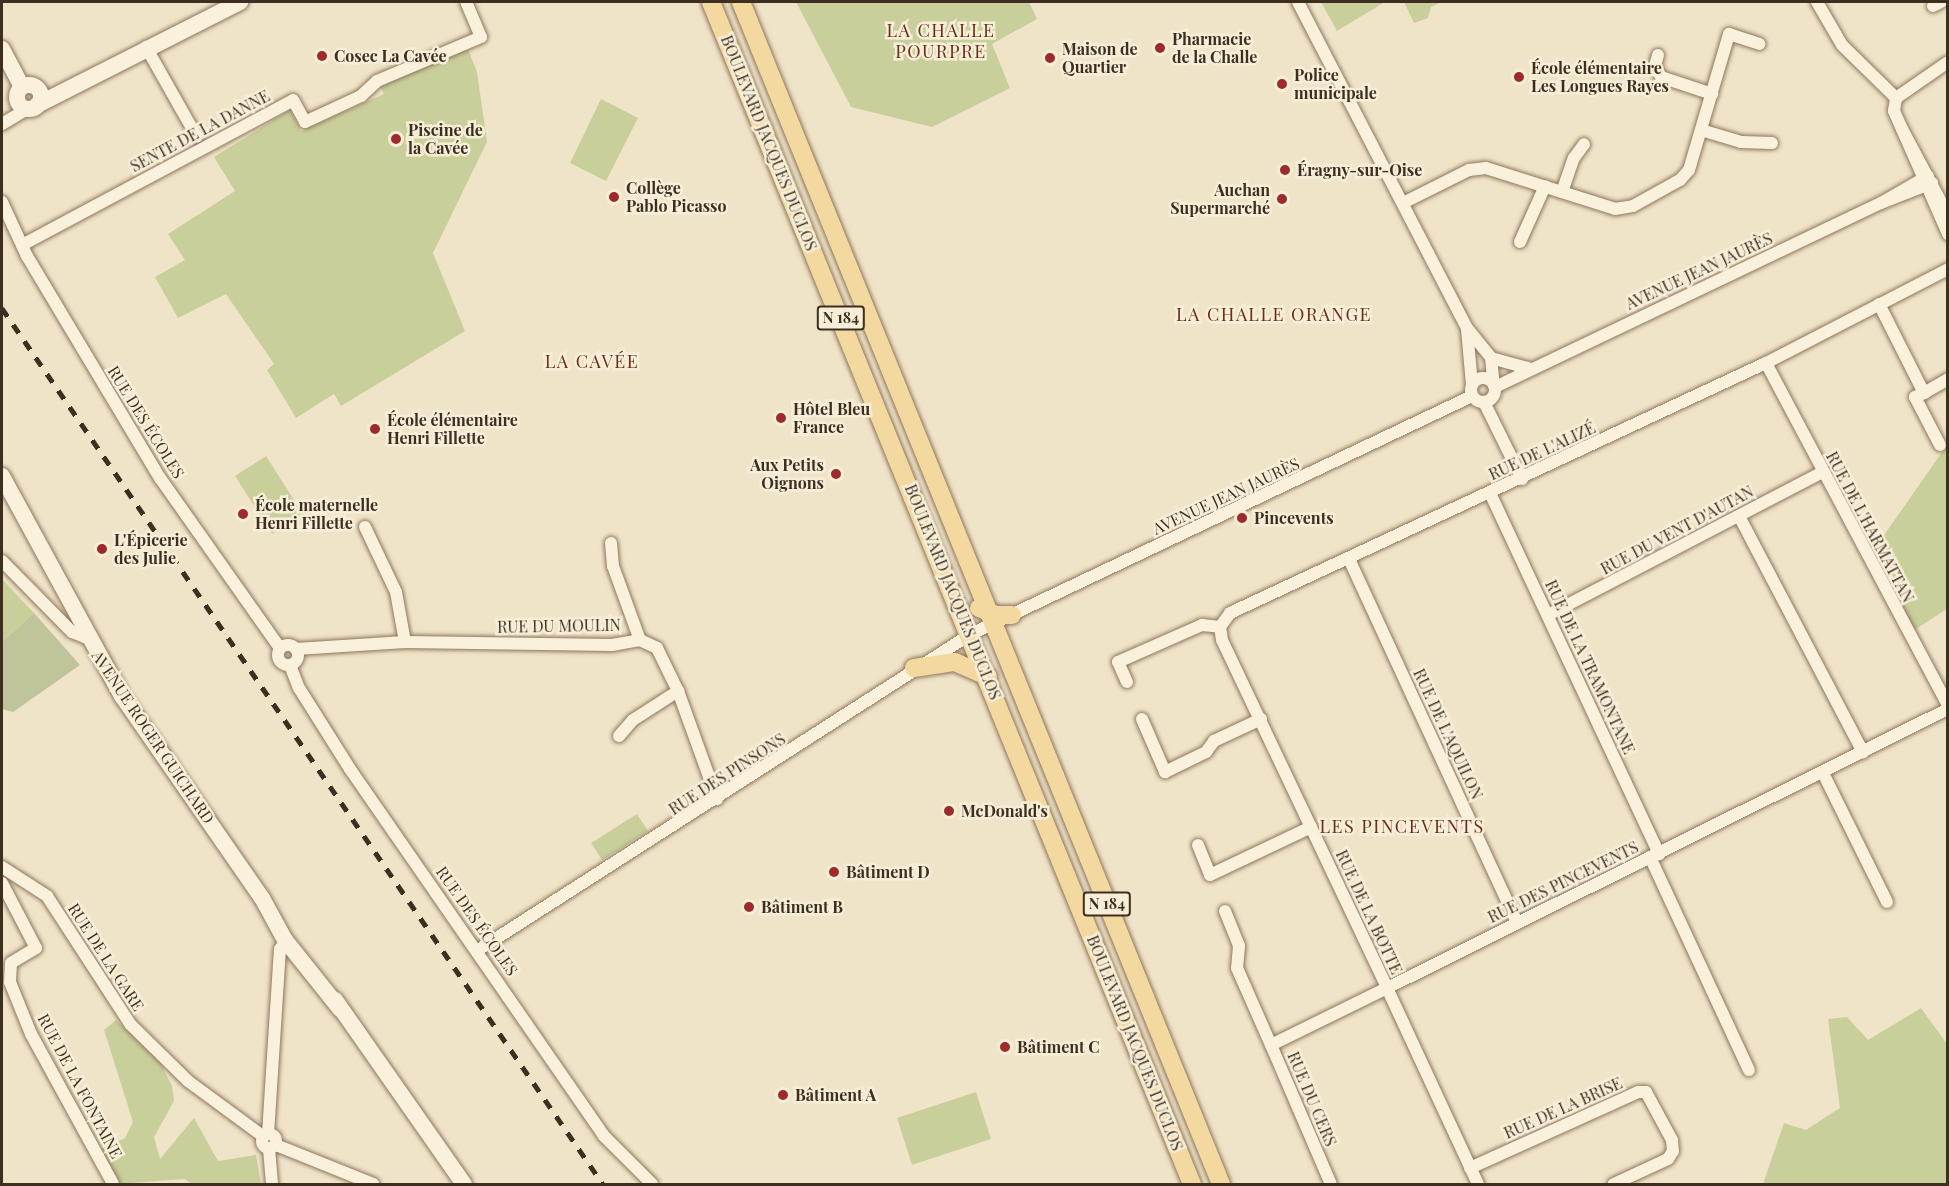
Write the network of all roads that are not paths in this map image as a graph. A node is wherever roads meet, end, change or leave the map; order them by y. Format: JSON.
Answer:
{"nodes":[{"id":1,"x":240,"y":2,"type":"edge"},
{"id":2,"x":466,"y":2,"type":"edge"},
{"id":3,"x":711,"y":2,"type":"edge"},
{"id":4,"x":741,"y":2,"type":"edge"},
{"id":5,"x":1298,"y":2,"type":"edge"},
{"id":6,"x":1817,"y":2,"type":"edge"},
{"id":7,"x":1759,"y":44,"type":"dead end"},
{"id":8,"x":146,"y":47,"type":"junction"},
{"id":9,"x":2,"y":49,"type":"edge"},
{"id":10,"x":1658,"y":54,"type":"dead end"},
{"id":11,"x":1947,"y":62,"type":"edge"},
{"id":12,"x":69,"y":86,"type":"junction"},
{"id":13,"x":29,"y":87,"type":"junction"},
{"id":14,"x":1712,"y":94,"type":"junction"},
{"id":15,"x":1896,"y":98,"type":"junction"},
{"id":16,"x":32,"y":107,"type":"junction"},
{"id":17,"x":2,"y":124,"type":"edge"},
{"id":18,"x":1701,"y":130,"type":"junction"},
{"id":19,"x":197,"y":137,"type":"dead end"},
{"id":20,"x":1772,"y":143,"type":"dead end"},
{"id":21,"x":1584,"y":144,"type":"dead end"},
{"id":22,"x":1927,"y":181,"type":"junction"},
{"id":23,"x":1545,"y":186,"type":"junction"},
{"id":24,"x":1562,"y":192,"type":"junction"},
{"id":25,"x":2,"y":202,"type":"edge"},
{"id":26,"x":1403,"y":203,"type":"junction"},
{"id":27,"x":1947,"y":215,"type":"edge"},
{"id":28,"x":1947,"y":234,"type":"edge"},
{"id":29,"x":1520,"y":242,"type":"dead end"},
{"id":30,"x":22,"y":245,"type":"junction"},
{"id":31,"x":1947,"y":259,"type":"edge"},
{"id":32,"x":1947,"y":269,"type":"edge"},
{"id":33,"x":1933,"y":274,"type":"junction"},
{"id":34,"x":1879,"y":304,"type":"junction"},
{"id":35,"x":1467,"y":328,"type":"junction"},
{"id":36,"x":1491,"y":358,"type":"junction"},
{"id":37,"x":1766,"y":363,"type":"junction"},
{"id":38,"x":1531,"y":369,"type":"junction"},
{"id":39,"x":1947,"y":379,"type":"edge"},
{"id":40,"x":1494,"y":386,"type":"junction"},
{"id":41,"x":1472,"y":390,"type":"junction"},
{"id":42,"x":1924,"y":393,"type":"junction"},
{"id":43,"x":1484,"y":402,"type":"junction"},
{"id":44,"x":1940,"y":445,"type":"dead end"},
{"id":45,"x":1821,"y":473,"type":"junction"},
{"id":46,"x":2,"y":476,"type":"edge"},
{"id":47,"x":1522,"y":479,"type":"junction"},
{"id":48,"x":1490,"y":494,"type":"junction"},
{"id":49,"x":1739,"y":516,"type":"junction"},
{"id":50,"x":365,"y":527,"type":"dead end"},
{"id":51,"x":610,"y":543,"type":"dead end"},
{"id":52,"x":1349,"y":559,"type":"junction"},
{"id":53,"x":2,"y":561,"type":"edge"},
{"id":54,"x":948,"y":580,"type":"junction"},
{"id":55,"x":1012,"y":615,"type":"joint"},
{"id":56,"x":1548,"y":615,"type":"junction"},
{"id":57,"x":990,"y":619,"type":"junction"},
{"id":58,"x":1220,"y":627,"type":"junction"},
{"id":59,"x":971,"y":634,"type":"junction"},
{"id":60,"x":89,"y":639,"type":"junction"},
{"id":61,"x":640,"y":640,"type":"junction"},
{"id":62,"x":405,"y":642,"type":"junction"},
{"id":63,"x":280,"y":648,"type":"junction"},
{"id":64,"x":296,"y":649,"type":"junction"},
{"id":65,"x":290,"y":665,"type":"junction"},
{"id":66,"x":914,"y":668,"type":"junction"},
{"id":67,"x":1014,"y":675,"type":"junction"},
{"id":68,"x":988,"y":676,"type":"junction"},
{"id":69,"x":1127,"y":682,"type":"dead end"},
{"id":70,"x":678,"y":691,"type":"junction"},
{"id":71,"x":1947,"y":707,"type":"edge"},
{"id":72,"x":1142,"y":719,"type":"dead end"},
{"id":73,"x":1261,"y":719,"type":"junction"},
{"id":74,"x":619,"y":736,"type":"dead end"},
{"id":75,"x":1863,"y":752,"type":"junction"},
{"id":76,"x":1823,"y":773,"type":"junction"},
{"id":77,"x":717,"y":799,"type":"junction"},
{"id":78,"x":1311,"y":827,"type":"junction"},
{"id":79,"x":1198,"y":846,"type":"dead end"},
{"id":80,"x":1655,"y":856,"type":"junction"},
{"id":81,"x":2,"y":867,"type":"edge"},
{"id":82,"x":2,"y":883,"type":"edge"},
{"id":83,"x":262,"y":898,"type":"junction"},
{"id":84,"x":1887,"y":902,"type":"dead end"},
{"id":85,"x":1224,"y":911,"type":"dead end"},
{"id":86,"x":1517,"y":923,"type":"junction"},
{"id":87,"x":286,"y":941,"type":"junction"},
{"id":88,"x":478,"y":950,"type":"junction"},
{"id":89,"x":309,"y":959,"type":"junction"},
{"id":90,"x":1387,"y":988,"type":"junction"},
{"id":91,"x":345,"y":1016,"type":"junction"},
{"id":92,"x":1271,"y":1045,"type":"junction"},
{"id":93,"x":1749,"y":1070,"type":"dead end"},
{"id":94,"x":269,"y":1141,"type":"junction"},
{"id":95,"x":1470,"y":1168,"type":"junction"},
{"id":96,"x":371,"y":1184,"type":"edge"},
{"id":97,"x":113,"y":1185,"type":"edge"},
{"id":98,"x":272,"y":1185,"type":"edge"},
{"id":99,"x":464,"y":1185,"type":"edge"},
{"id":100,"x":652,"y":1185,"type":"edge"},
{"id":101,"x":1192,"y":1185,"type":"edge"},
{"id":102,"x":1221,"y":1185,"type":"edge"},
{"id":103,"x":1331,"y":1185,"type":"edge"},
{"id":104,"x":1478,"y":1185,"type":"edge"},
{"id":105,"x":1614,"y":1185,"type":"edge"}],
"edges":[{"from":1,"to":8,"type":"main road"},
{"from":2,"to":30,"type":"street","name":"SENTE DE LA DANNE"},
{"from":3,"to":54,"type":"main road","name":"BOULEVARD JACQUES DUCLOS","number":"N 184"},
{"from":4,"to":57,"type":"main road","name":"BOULEVARD JACQUES DUCLOS","number":"N 184"},
{"from":5,"to":26,"type":"street"},
{"from":6,"to":15,"type":"street"},
{"from":7,"to":14,"type":"street"},
{"from":8,"to":12,"type":"main road"},
{"from":8,"to":19,"type":"street","name":"SENTE DE LA DANNE"},
{"from":9,"to":13,"type":"main road"},
{"from":10,"to":14,"type":"street"},
{"from":11,"to":15,"type":"street"},
{"from":12,"to":13,"type":"main road"},
{"from":12,"to":16,"type":"main road"},
{"from":13,"to":16,"type":"main road"},
{"from":14,"to":18,"type":"street"},
{"from":15,"to":22,"type":"street"},
{"from":16,"to":17,"type":"street"},
{"from":18,"to":20,"type":"street"},
{"from":18,"to":24,"type":"street"},
{"from":21,"to":24,"type":"street"},
{"from":22,"to":27,"type":"street"},
{"from":22,"to":28,"type":"street"},
{"from":22,"to":38,"type":"street","name":"AVENUE JEAN JAURÈS"},
{"from":23,"to":24,"type":"street"},
{"from":23,"to":26,"type":"street"},
{"from":23,"to":29,"type":"street"},
{"from":25,"to":30,"type":"street","name":"RUE DES ÉCOLES"},
{"from":26,"to":35,"type":"street"},
{"from":30,"to":63,"type":"street","name":"RUE DES ÉCOLES"},
{"from":31,"to":33,"type":"street","name":"RUE DE L'ALIZÉ"},
{"from":32,"to":33,"type":"street","name":"RUE DE L'ALIZÉ"},
{"from":33,"to":34,"type":"street","name":"RUE DE L'ALIZÉ"},
{"from":34,"to":37,"type":"street","name":"RUE DE L'ALIZÉ"},
{"from":34,"to":42,"type":"street"},
{"from":35,"to":36,"type":"street"},
{"from":35,"to":41,"type":"street"},
{"from":36,"to":38,"type":"street"},
{"from":36,"to":40,"type":"street"},
{"from":37,"to":45,"type":"street","name":"RUE DE L'HARMATTAN"},
{"from":37,"to":47,"type":"street","name":"RUE DE L'ALIZÉ"},
{"from":38,"to":40,"type":"street","name":"AVENUE JEAN JAURÈS"},
{"from":39,"to":42,"type":"street"},
{"from":40,"to":41,"type":"street"},
{"from":40,"to":43,"type":"street"},
{"from":41,"to":43,"type":"street"},
{"from":41,"to":55,"type":"street","name":"AVENUE JEAN JAURÈS"},
{"from":42,"to":44,"type":"street"},
{"from":43,"to":47,"type":"street"},
{"from":45,"to":49,"type":"street","name":"RUE DU VENT D'AUTAN"},
{"from":45,"to":71,"type":"street","name":"RUE DE L'HARMATTAN"},
{"from":46,"to":60,"type":"main road","name":"AVENUE ROGER GUICHARD"},
{"from":47,"to":48,"type":"street","name":"RUE DE L'ALIZÉ"},
{"from":48,"to":52,"type":"street","name":"RUE DE L'ALIZÉ"},
{"from":48,"to":56,"type":"street","name":"RUE DE LA TRAMONTANE"},
{"from":49,"to":56,"type":"street","name":"RUE DU VENT D'AUTAN"},
{"from":49,"to":75,"type":"street"},
{"from":50,"to":62,"type":"street"},
{"from":51,"to":61,"type":"street"},
{"from":52,"to":58,"type":"street","name":"RUE DE L'ALIZÉ"},
{"from":52,"to":86,"type":"street","name":"RUE DE L'AQUILON"},
{"from":53,"to":60,"type":"street"},
{"from":54,"to":57,"type":"main road","number":"N 184"},
{"from":54,"to":59,"type":"main road","name":"BOULEVARD JACQUES DUCLOS","number":"N 184"},
{"from":55,"to":57,"type":"main road"},
{"from":56,"to":80,"type":"street","name":"RUE DE LA TRAMONTANE"},
{"from":57,"to":59,"type":"street","name":"RUE DES PINSONS"},
{"from":57,"to":67,"type":"main road","name":"BOULEVARD JACQUES DUCLOS","number":"N 184"},
{"from":58,"to":69,"type":"street"},
{"from":58,"to":73,"type":"street","name":"RUE DE LA BOTTE"},
{"from":59,"to":66,"type":"street","name":"RUE DES PINSONS"},
{"from":59,"to":67,"type":"main road","number":"N 184"},
{"from":59,"to":68,"type":"main road","name":"BOULEVARD JACQUES DUCLOS","number":"N 184"},
{"from":60,"to":83,"type":"main road","name":"AVENUE ROGER GUICHARD"},
{"from":61,"to":62,"type":"street","name":"RUE DU MOULIN"},
{"from":61,"to":70,"type":"street","name":"RUE DU MOULIN"},
{"from":62,"to":64,"type":"street","name":"RUE DU MOULIN"},
{"from":63,"to":64,"type":"street"},
{"from":63,"to":65,"type":"street"},
{"from":64,"to":65,"type":"street"},
{"from":65,"to":88,"type":"street","name":"RUE DES ÉCOLES"},
{"from":66,"to":68,"type":"main road"},
{"from":66,"to":77,"type":"street","name":"RUE DES PINSONS"},
{"from":67,"to":102,"type":"main road","name":"BOULEVARD JACQUES DUCLOS","number":"N 184"},
{"from":68,"to":101,"type":"main road","name":"BOULEVARD JACQUES DUCLOS","number":"N 184"},
{"from":70,"to":74,"type":"street"},
{"from":70,"to":77,"type":"street","name":"RUE DU MOULIN"},
{"from":71,"to":75,"type":"street","name":"RUE DES PINCEVENTS"},
{"from":72,"to":73,"type":"street"},
{"from":73,"to":78,"type":"street","name":"RUE DE LA BOTTE"},
{"from":75,"to":76,"type":"street","name":"RUE DES PINCEVENTS"},
{"from":76,"to":80,"type":"street","name":"RUE DES PINCEVENTS"},
{"from":76,"to":84,"type":"street"},
{"from":77,"to":88,"type":"street","name":"RUE DES PINSONS"},
{"from":78,"to":79,"type":"street"},
{"from":78,"to":90,"type":"street","name":"RUE DE LA BOTTE"},
{"from":80,"to":86,"type":"street","name":"RUE DES PINCEVENTS"},
{"from":80,"to":93,"type":"street","name":"RUE DE LA TRAMONTANE"},
{"from":81,"to":94,"type":"street","name":"RUE DE LA GARE"},
{"from":82,"to":97,"type":"street","name":"RUE DE LA FONTAINE"},
{"from":83,"to":87,"type":"main road","name":"AVENUE ROGER GUICHARD"},
{"from":83,"to":89,"type":"main road","name":"AVENUE ROGER GUICHARD"},
{"from":85,"to":92,"type":"street"},
{"from":86,"to":90,"type":"street","name":"RUE DES PINCEVENTS"},
{"from":87,"to":89,"type":"main road"},
{"from":87,"to":91,"type":"main road","name":"AVENUE ROGER GUICHARD"},
{"from":87,"to":94,"type":"street"},
{"from":88,"to":100,"type":"street","name":"RUE DES ÉCOLES"},
{"from":89,"to":91,"type":"main road","name":"AVENUE ROGER GUICHARD"},
{"from":90,"to":92,"type":"street","name":"RUE DU CERS"},
{"from":90,"to":95,"type":"street"},
{"from":91,"to":99,"type":"main road","name":"AVENUE ROGER GUICHARD"},
{"from":92,"to":103,"type":"street","name":"RUE DU CERS"},
{"from":94,"to":96,"type":"street","name":"RUE DE LA GARE"},
{"from":94,"to":98,"type":"street"},
{"from":95,"to":104,"type":"street"},
{"from":95,"to":105,"type":"street","name":"RUE DE LA BRISE"}]}
